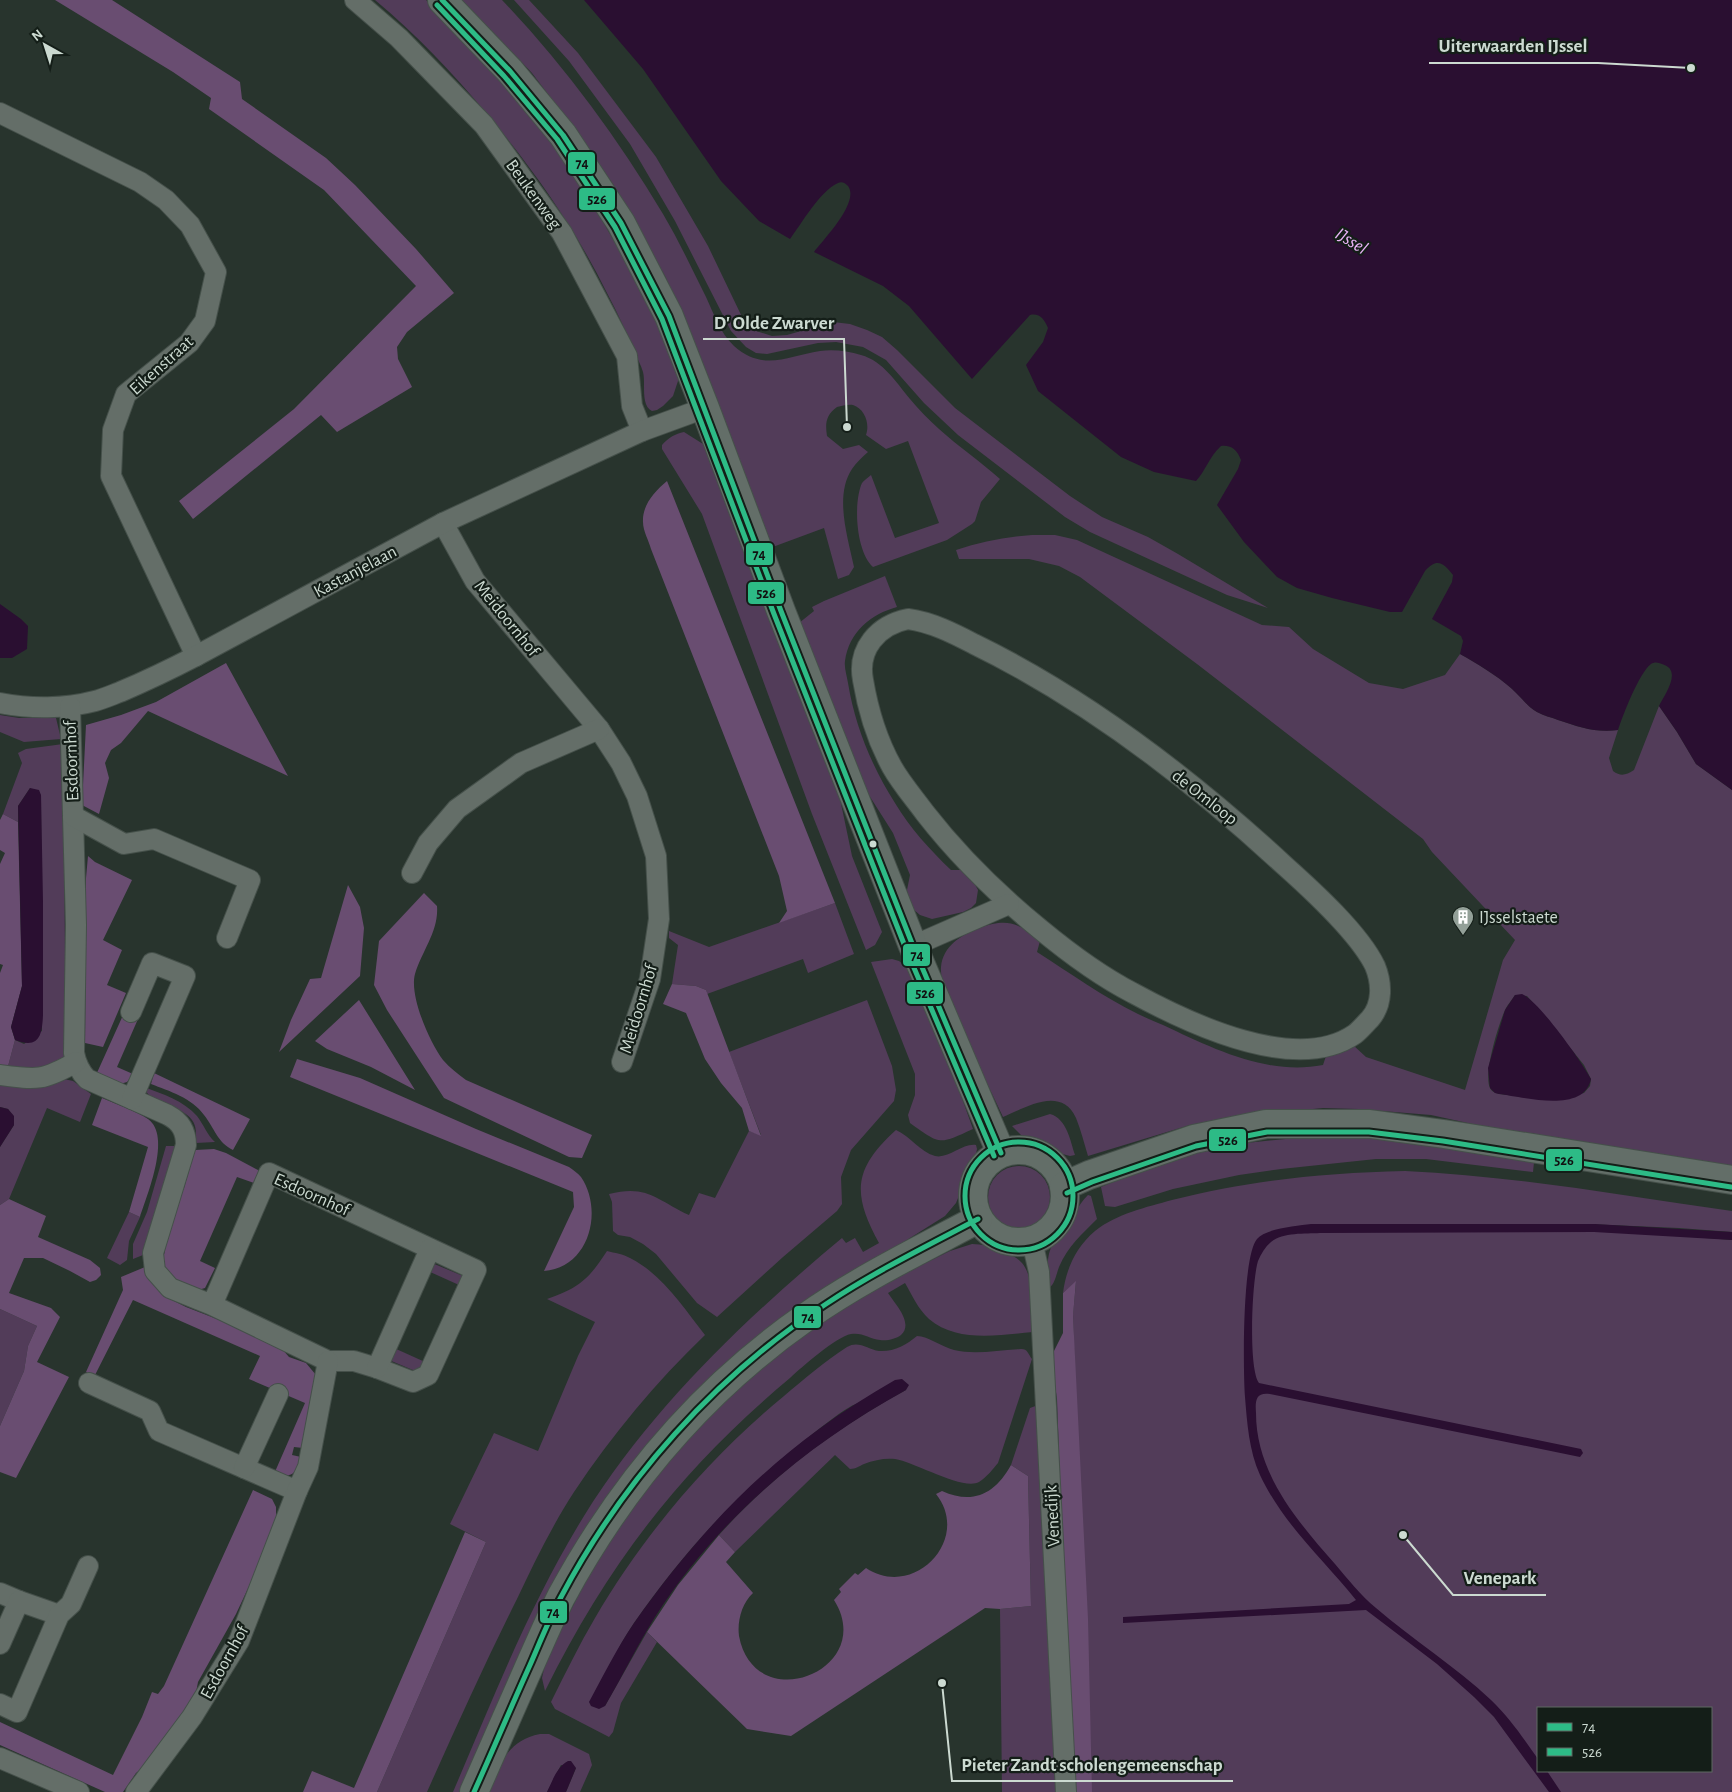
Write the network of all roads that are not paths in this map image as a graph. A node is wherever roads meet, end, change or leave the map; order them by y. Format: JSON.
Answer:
{"nodes":[{"id":1,"x":355,"y":0,"type":"edge"},
{"id":2,"x":442,"y":0,"type":"edge"},
{"id":3,"x":0,"y":113,"type":"edge"},
{"id":4,"x":705,"y":408,"type":"junction"},
{"id":5,"x":642,"y":431,"type":"junction"},
{"id":6,"x":443,"y":523,"type":"junction"},
{"id":7,"x":196,"y":656,"type":"junction"},
{"id":8,"x":0,"y":702,"type":"edge"},
{"id":9,"x":70,"y":706,"type":"junction"},
{"id":10,"x":599,"y":729,"type":"junction"},
{"id":11,"x":73,"y":816,"type":"junction"},
{"id":12,"x":412,"y":872,"type":"dead end"},
{"id":13,"x":1009,"y":904,"type":"junction"},
{"id":14,"x":227,"y":938,"type":"dead end"},
{"id":15,"x":913,"y":946,"type":"junction"},
{"id":16,"x":131,"y":1012,"type":"dead end"},
{"id":17,"x":76,"y":1062,"type":"junction"},
{"id":18,"x":622,"y":1062,"type":"dead end"},
{"id":19,"x":0,"y":1075,"type":"edge"},
{"id":20,"x":132,"y":1099,"type":"junction"},
{"id":21,"x":1001,"y":1153,"type":"junction"},
{"id":22,"x":1732,"y":1180,"type":"edge"},
{"id":23,"x":1064,"y":1186,"type":"junction"},
{"id":24,"x":978,"y":1218,"type":"junction"},
{"id":25,"x":1032,"y":1241,"type":"junction"},
{"id":26,"x":430,"y":1249,"type":"junction"},
{"id":27,"x":212,"y":1305,"type":"junction"},
{"id":28,"x":328,"y":1360,"type":"junction"},
{"id":29,"x":377,"y":1368,"type":"junction"},
{"id":30,"x":89,"y":1383,"type":"dead end"},
{"id":31,"x":278,"y":1394,"type":"dead end"},
{"id":32,"x":244,"y":1468,"type":"junction"},
{"id":33,"x":297,"y":1491,"type":"junction"},
{"id":34,"x":88,"y":1566,"type":"dead end"},
{"id":35,"x":0,"y":1593,"type":"edge"},
{"id":36,"x":19,"y":1601,"type":"junction"},
{"id":37,"x":59,"y":1615,"type":"junction"},
{"id":38,"x":0,"y":1644,"type":"edge"},
{"id":39,"x":0,"y":1704,"type":"edge"},
{"id":40,"x":0,"y":1758,"type":"edge"},
{"id":41,"x":79,"y":1792,"type":"edge"},
{"id":42,"x":136,"y":1792,"type":"edge"},
{"id":43,"x":474,"y":1792,"type":"edge"},
{"id":44,"x":1066,"y":1792,"type":"edge"}],
"edges":[{"from":1,"to":5,"type":"street","name":"Beukenweg"},
{"from":2,"to":4,"type":"main road"},
{"from":3,"to":7,"type":"street","name":"Eikenstraat"},
{"from":4,"to":5,"type":"street","name":"Kastanjelaan"},
{"from":4,"to":15,"type":"main road"},
{"from":5,"to":6,"type":"street","name":"Kastanjelaan"},
{"from":6,"to":7,"type":"street","name":"Kastanjelaan"},
{"from":6,"to":10,"type":"street","name":"Meidoornhof"},
{"from":7,"to":9,"type":"street","name":"Kastanjelaan"},
{"from":8,"to":9,"type":"street","name":"Kastanjelaan"},
{"from":9,"to":11,"type":"street","name":"Esdoornhof"},
{"from":10,"to":12,"type":"street"},
{"from":10,"to":18,"type":"street","name":"Meidoornhof"},
{"from":11,"to":14,"type":"street","name":"Esdoornhof"},
{"from":11,"to":17,"type":"street","name":"Esdoornhof"},
{"from":13,"to":13,"type":"street","name":"de Omloop"},
{"from":13,"to":15,"type":"street"},
{"from":15,"to":21,"type":"main road"},
{"from":16,"to":20,"type":"street"},
{"from":17,"to":19,"type":"street"},
{"from":17,"to":20,"type":"street","name":"Esdoornhof"},
{"from":20,"to":27,"type":"street","name":"Esdoornhof"},
{"from":21,"to":23,"type":"main road"},
{"from":21,"to":24,"type":"main road"},
{"from":22,"to":23,"type":"main road"},
{"from":23,"to":25,"type":"main road"},
{"from":24,"to":25,"type":"main road"},
{"from":24,"to":43,"type":"main road"},
{"from":25,"to":44,"type":"street","name":"Venedijk"},
{"from":26,"to":27,"type":"street","name":"Esdoornhof"},
{"from":26,"to":29,"type":"street"},
{"from":26,"to":29,"type":"street","name":"Esdoornhof"},
{"from":27,"to":28,"type":"street","name":"Esdoornhof"},
{"from":28,"to":29,"type":"street","name":"Esdoornhof"},
{"from":28,"to":33,"type":"street","name":"Esdoornhof"},
{"from":30,"to":32,"type":"street"},
{"from":31,"to":32,"type":"street"},
{"from":32,"to":33,"type":"street"},
{"from":33,"to":42,"type":"street","name":"Esdoornhof"},
{"from":34,"to":37,"type":"street"},
{"from":35,"to":36,"type":"street"},
{"from":36,"to":37,"type":"street"},
{"from":36,"to":38,"type":"street"},
{"from":37,"to":39,"type":"street"},
{"from":40,"to":41,"type":"street"}]}
